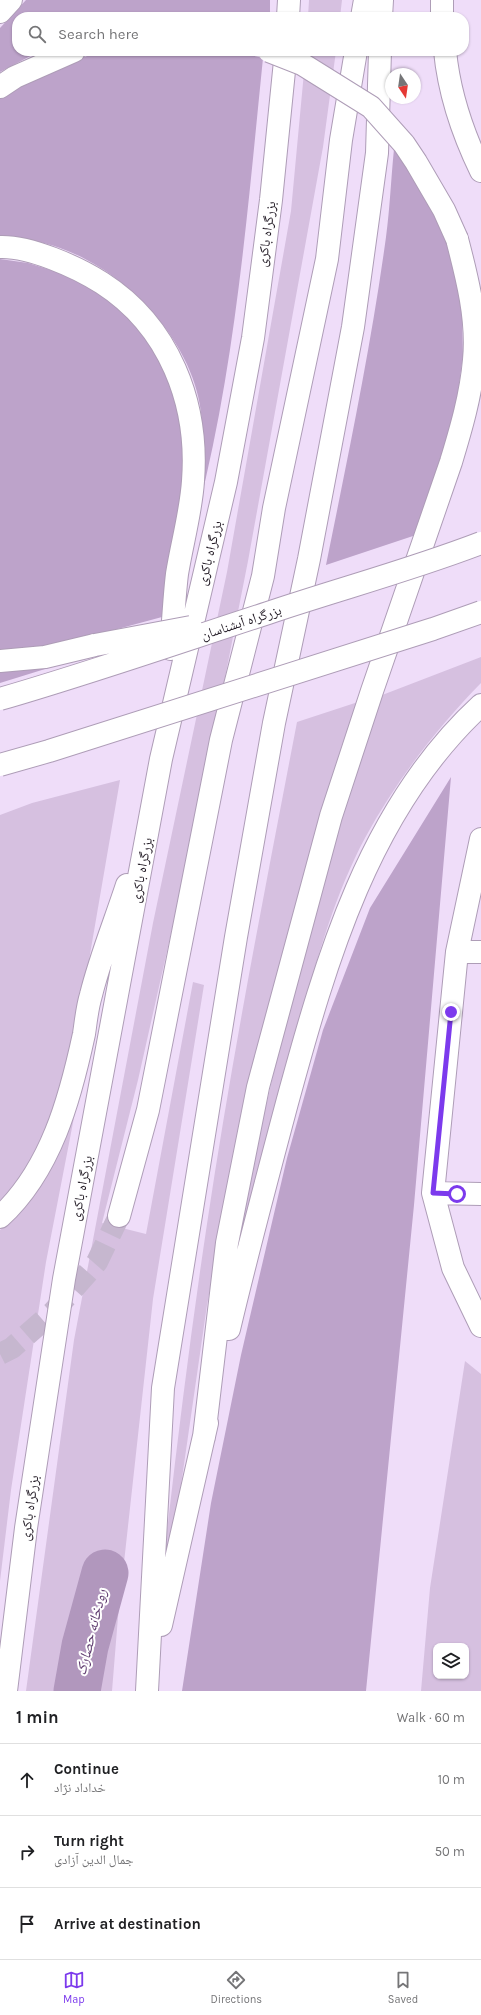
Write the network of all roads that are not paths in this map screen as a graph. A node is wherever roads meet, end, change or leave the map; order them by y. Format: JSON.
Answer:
{"nodes":[{"id":1,"x":11,"y":0,"type":"edge"},
{"id":2,"x":289,"y":0,"type":"edge"},
{"id":3,"x":365,"y":0,"type":"edge"},
{"id":4,"x":382,"y":0,"type":"edge"},
{"id":5,"x":442,"y":0,"type":"edge"},
{"id":6,"x":0,"y":12,"type":"edge"},
{"id":7,"x":288,"y":12,"type":"edge"},
{"id":8,"x":363,"y":12,"type":"edge"},
{"id":9,"x":381,"y":12,"type":"edge"},
{"id":10,"x":442,"y":12,"type":"edge"},
{"id":11,"x":63,"y":56,"type":"edge"},
{"id":12,"x":282,"y":56,"type":"edge"},
{"id":13,"x":285,"y":56,"type":"edge"},
{"id":14,"x":355,"y":56,"type":"edge"},
{"id":15,"x":380,"y":56,"type":"edge"},
{"id":16,"x":445,"y":56,"type":"edge"},
{"id":17,"x":0,"y":87,"type":"edge"},
{"id":18,"x":481,"y":171,"type":"edge"},
{"id":19,"x":0,"y":247,"type":"edge"},
{"id":20,"x":481,"y":543,"type":"edge"},
{"id":21,"x":268,"y":612,"type":"junction"},
{"id":22,"x":481,"y":612,"type":"edge"},
{"id":23,"x":0,"y":662,"type":"edge"},
{"id":24,"x":0,"y":699,"type":"edge"},
{"id":25,"x":481,"y":705,"type":"edge"},
{"id":26,"x":163,"y":748,"type":"junction"},
{"id":27,"x":49,"y":752,"type":"junction"},
{"id":28,"x":0,"y":765,"type":"edge"},
{"id":29,"x":0,"y":773,"type":"edge"},
{"id":30,"x":154,"y":802,"type":"junction"},
{"id":31,"x":481,"y":839,"type":"edge"},
{"id":32,"x":457,"y":952,"type":"junction"},
{"id":33,"x":481,"y":952,"type":"edge"},
{"id":34,"x":433,"y":1193,"type":"junction"},
{"id":35,"x":481,"y":1194,"type":"edge"},
{"id":36,"x":0,"y":1216,"type":"edge"},
{"id":37,"x":119,"y":1216,"type":"tunnel mouth"},
{"id":38,"x":481,"y":1326,"type":"edge"},
{"id":39,"x":204,"y":1437,"type":"junction"},
{"id":40,"x":148,"y":1687,"type":"edge"},
{"id":41,"x":6,"y":1691,"type":"edge"}],
"edges":[{"from":1,"to":6,"type":"main road"},
{"from":2,"to":7,"type":"main road"},
{"from":3,"to":8,"type":"main road"},
{"from":4,"to":9,"type":"main road"},
{"from":5,"to":10,"type":"main road"},
{"from":11,"to":17,"type":"main road"},
{"from":12,"to":39,"type":"main road","bridge":true},
{"from":13,"to":26,"type":"main road","name":"بزرگراه باکری"},
{"from":14,"to":37,"type":"main road"},
{"from":15,"to":40,"type":"main road"},
{"from":16,"to":18,"type":"main road"},
{"from":19,"to":26,"type":"main road"},
{"from":20,"to":21,"type":"main road","name":"بزرگراه آبشناسان","bridge":true},
{"from":21,"to":23,"type":"main road","bridge":true},
{"from":21,"to":24,"type":"main road","name":"بزرگراه آبشناسان","bridge":true},
{"from":22,"to":27,"type":"main road","bridge":true},
{"from":25,"to":39,"type":"main road"},
{"from":26,"to":30,"type":"main road","name":"بزرگراه باکری"},
{"from":27,"to":28,"type":"main road","bridge":true},
{"from":27,"to":29,"type":"main road"},
{"from":30,"to":36,"type":"main road"},
{"from":30,"to":41,"type":"main road","name":"بزرگراه باکری"},
{"from":31,"to":32,"type":"main road"},
{"from":32,"to":33,"type":"main road"},
{"from":32,"to":34,"type":"main road"},
{"from":34,"to":35,"type":"main road"},
{"from":34,"to":38,"type":"main road"},
{"from":39,"to":40,"type":"main road"}]}
